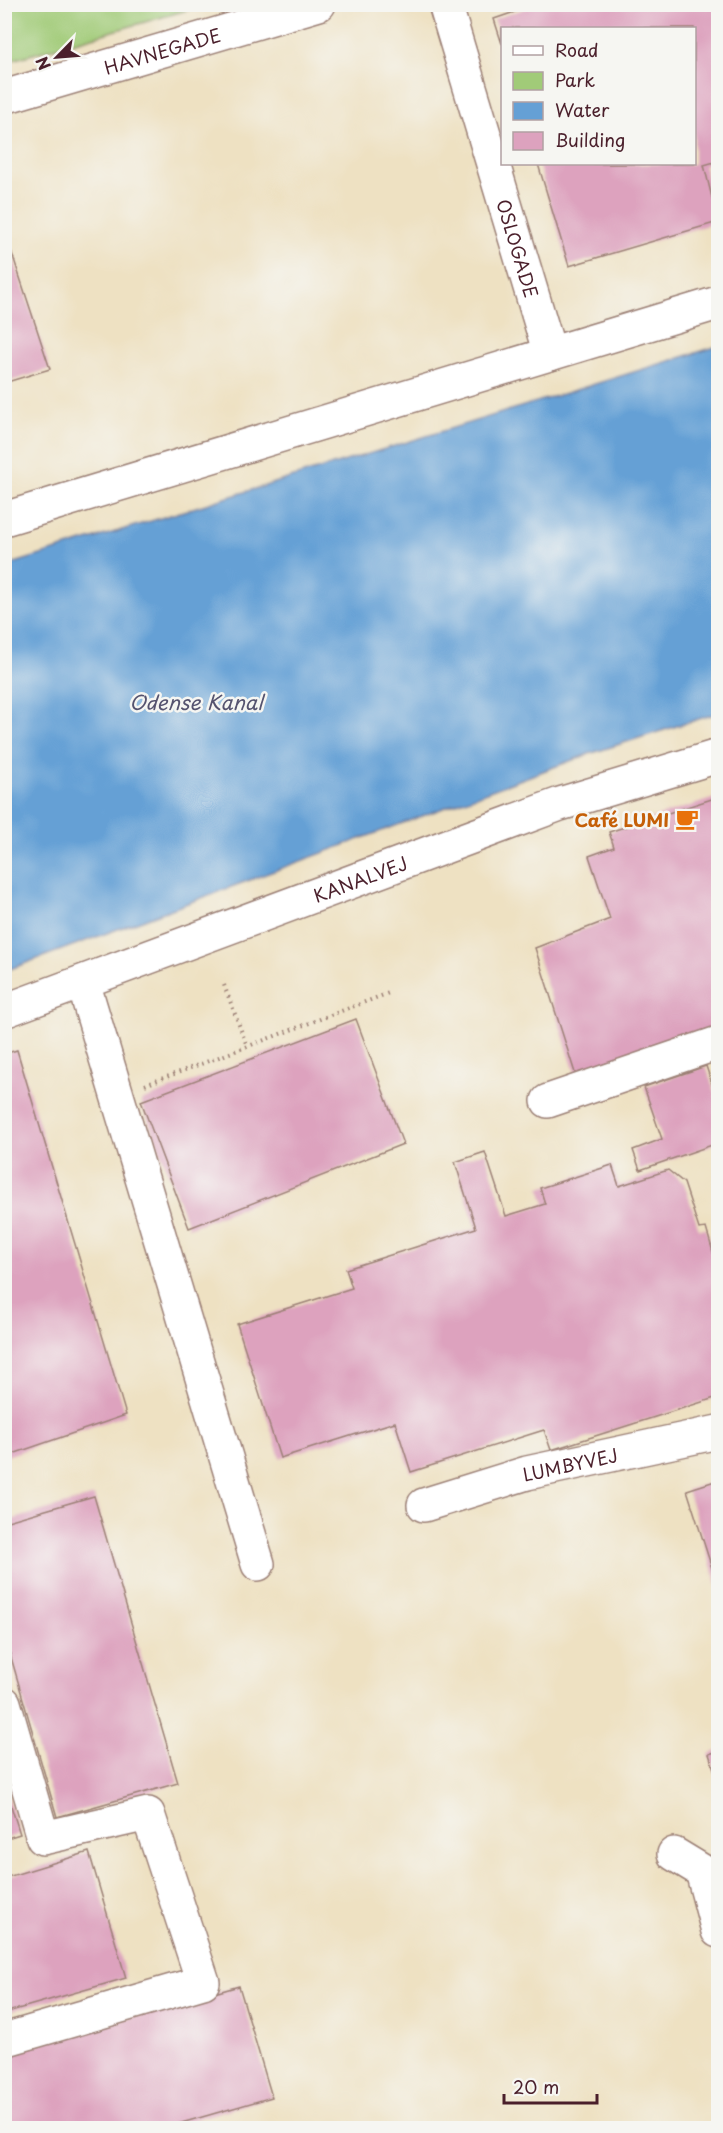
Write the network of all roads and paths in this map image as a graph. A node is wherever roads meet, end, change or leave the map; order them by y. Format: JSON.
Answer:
{"nodes":[{"id":1,"x":319,"y":4,"type":"edge"},
{"id":2,"x":445,"y":4,"type":"edge"},
{"id":3,"x":4,"y":97,"type":"edge"},
{"id":4,"x":718,"y":303,"type":"edge"},
{"id":5,"x":550,"y":354,"type":"junction"},
{"id":6,"x":4,"y":519,"type":"edge"},
{"id":7,"x":718,"y":756,"type":"edge"},
{"id":8,"x":83,"y":982,"type":"junction"},
{"id":9,"x":224,"y":985,"type":"dead end"},
{"id":10,"x":389,"y":993,"type":"dead end"},
{"id":11,"x":4,"y":1011,"type":"edge"},
{"id":12,"x":718,"y":1043,"type":"edge"},
{"id":13,"x":247,"y":1046,"type":"junction"},
{"id":14,"x":141,"y":1087,"type":"dead end"},
{"id":15,"x":548,"y":1101,"type":"dead end"},
{"id":16,"x":718,"y":1432,"type":"edge"},
{"id":17,"x":424,"y":1505,"type":"dead end"},
{"id":18,"x":258,"y":1564,"type":"dead end"},
{"id":19,"x":4,"y":1703,"type":"edge"},
{"id":20,"x":674,"y":1854,"type":"dead end"},
{"id":21,"x":718,"y":1931,"type":"edge"},
{"id":22,"x":4,"y":2040,"type":"edge"}],
"edges":[{"from":1,"to":3,"type":"street","name":"HAVNEGADE"},
{"from":2,"to":5,"type":"street","name":"OSLOGADE"},
{"from":4,"to":5,"type":"street"},
{"from":5,"to":6,"type":"street"},
{"from":7,"to":8,"type":"street","name":"KANALVEJ"},
{"from":8,"to":11,"type":"street","name":"KANALVEJ"},
{"from":8,"to":18,"type":"street"},
{"from":9,"to":13,"type":"path"},
{"from":10,"to":13,"type":"path"},
{"from":12,"to":15,"type":"street"},
{"from":13,"to":14,"type":"path"},
{"from":16,"to":17,"type":"street","name":"LUMBYVEJ"},
{"from":19,"to":22,"type":"street"},
{"from":20,"to":21,"type":"street"}]}
